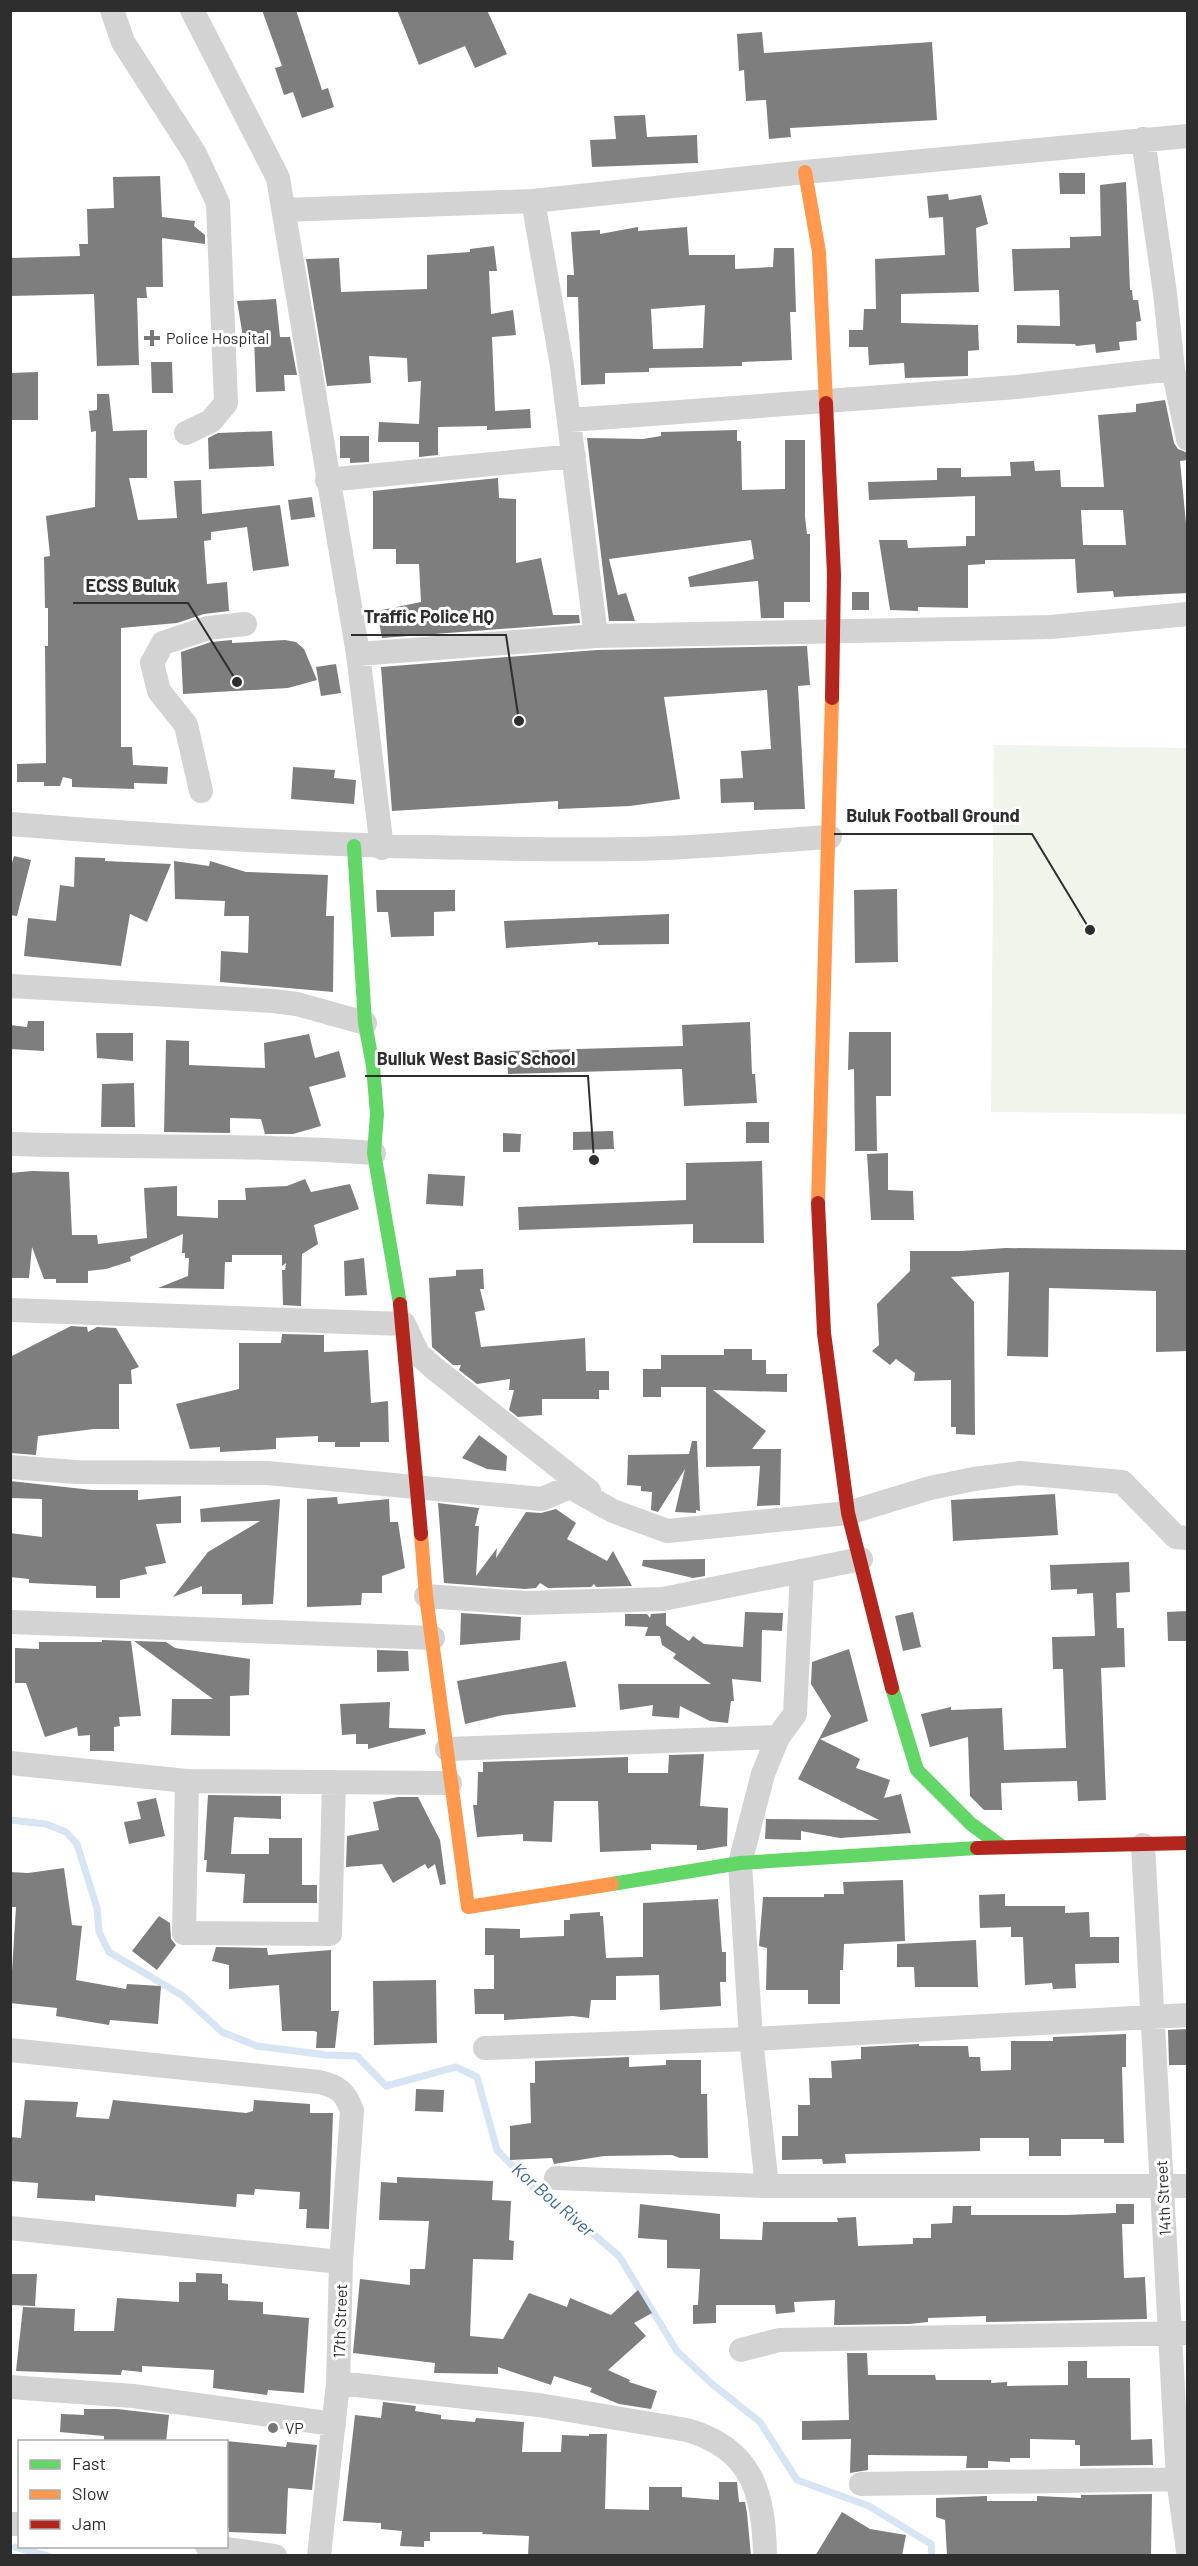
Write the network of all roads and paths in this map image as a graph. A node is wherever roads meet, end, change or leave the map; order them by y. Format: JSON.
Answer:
{"nodes":[{"id":1,"x":112,"y":10,"type":"edge"},
{"id":2,"x":192,"y":10,"type":"edge"},
{"id":3,"x":1188,"y":136,"type":"edge"},
{"id":4,"x":1143,"y":139,"type":"junction"},
{"id":5,"x":805,"y":172,"type":"junction"},
{"id":6,"x":533,"y":201,"type":"junction"},
{"id":7,"x":284,"y":210,"type":"junction"},
{"id":8,"x":1173,"y":369,"type":"junction"},
{"id":9,"x":825,"y":400,"type":"junction"},
{"id":10,"x":570,"y":420,"type":"junction"},
{"id":11,"x":186,"y":433,"type":"dead end"},
{"id":12,"x":1187,"y":433,"type":"edge"},
{"id":13,"x":574,"y":456,"type":"junction"},
{"id":14,"x":327,"y":480,"type":"junction"},
{"id":15,"x":1188,"y":614,"type":"edge"},
{"id":16,"x":245,"y":624,"type":"dead end"},
{"id":17,"x":835,"y":630,"type":"junction"},
{"id":18,"x":596,"y":636,"type":"junction"},
{"id":19,"x":358,"y":654,"type":"junction"},
{"id":20,"x":201,"y":791,"type":"dead end"},
{"id":21,"x":10,"y":824,"type":"edge"},
{"id":22,"x":830,"y":837,"type":"junction"},
{"id":23,"x":354,"y":846,"type":"junction"},
{"id":24,"x":382,"y":848,"type":"junction"},
{"id":25,"x":10,"y":986,"type":"edge"},
{"id":26,"x":364,"y":1023,"type":"junction"},
{"id":27,"x":10,"y":1144,"type":"edge"},
{"id":28,"x":374,"y":1153,"type":"junction"},
{"id":29,"x":10,"y":1310,"type":"edge"},
{"id":30,"x":404,"y":1324,"type":"junction"},
{"id":31,"x":10,"y":1467,"type":"edge"},
{"id":32,"x":417,"y":1487,"type":"junction"},
{"id":33,"x":613,"y":1510,"type":"junction"},
{"id":34,"x":848,"y":1513,"type":"junction"},
{"id":35,"x":1188,"y":1538,"type":"edge"},
{"id":36,"x":861,"y":1559,"type":"junction"},
{"id":37,"x":802,"y":1572,"type":"junction"},
{"id":38,"x":426,"y":1596,"type":"junction"},
{"id":39,"x":10,"y":1622,"type":"edge"},
{"id":40,"x":433,"y":1638,"type":"junction"},
{"id":41,"x":778,"y":1737,"type":"junction"},
{"id":42,"x":447,"y":1749,"type":"junction"},
{"id":43,"x":10,"y":1763,"type":"edge"},
{"id":44,"x":187,"y":1781,"type":"junction"},
{"id":45,"x":334,"y":1782,"type":"junction"},
{"id":46,"x":450,"y":1783,"type":"junction"},
{"id":47,"x":1188,"y":1844,"type":"edge"},
{"id":48,"x":1143,"y":1845,"type":"junction"},
{"id":49,"x":1001,"y":1846,"type":"junction"},
{"id":50,"x":740,"y":1863,"type":"junction"},
{"id":51,"x":1188,"y":2015,"type":"edge"},
{"id":52,"x":1154,"y":2017,"type":"junction"},
{"id":53,"x":751,"y":2039,"type":"junction"},
{"id":54,"x":485,"y":2048,"type":"dead end"},
{"id":55,"x":10,"y":2050,"type":"edge"},
{"id":56,"x":556,"y":2178,"type":"dead end"},
{"id":57,"x":766,"y":2186,"type":"junction"},
{"id":58,"x":1188,"y":2186,"type":"edge"},
{"id":59,"x":1162,"y":2188,"type":"junction"},
{"id":60,"x":10,"y":2228,"type":"edge"},
{"id":61,"x":341,"y":2262,"type":"junction"},
{"id":62,"x":1179,"y":2334,"type":"edge"},
{"id":63,"x":741,"y":2350,"type":"dead end"},
{"id":64,"x":338,"y":2383,"type":"junction"},
{"id":65,"x":10,"y":2387,"type":"edge"},
{"id":66,"x":334,"y":2424,"type":"junction"},
{"id":67,"x":1183,"y":2479,"type":"edge"},
{"id":68,"x":861,"y":2484,"type":"dead end"},
{"id":69,"x":215,"y":2548,"type":"edge"},
{"id":70,"x":1188,"y":2551,"type":"edge"},
{"id":71,"x":275,"y":2556,"type":"edge"},
{"id":72,"x":319,"y":2556,"type":"edge"},
{"id":73,"x":765,"y":2556,"type":"edge"}],
"edges":[{"from":1,"to":11,"type":"street"},
{"from":2,"to":7,"type":"street"},
{"from":3,"to":4,"type":"street"},
{"from":4,"to":5,"type":"street"},
{"from":4,"to":8,"type":"street"},
{"from":5,"to":6,"type":"street"},
{"from":5,"to":9,"type":"street"},
{"from":6,"to":7,"type":"street"},
{"from":6,"to":10,"type":"street"},
{"from":7,"to":14,"type":"street"},
{"from":8,"to":9,"type":"street"},
{"from":8,"to":12,"type":"street"},
{"from":9,"to":10,"type":"street"},
{"from":9,"to":17,"type":"street"},
{"from":10,"to":13,"type":"street"},
{"from":13,"to":14,"type":"street"},
{"from":13,"to":18,"type":"street"},
{"from":14,"to":19,"type":"street"},
{"from":15,"to":17,"type":"street"},
{"from":16,"to":20,"type":"street"},
{"from":17,"to":18,"type":"street"},
{"from":17,"to":22,"type":"street"},
{"from":18,"to":19,"type":"street"},
{"from":19,"to":24,"type":"street"},
{"from":21,"to":23,"type":"street"},
{"from":22,"to":24,"type":"street"},
{"from":22,"to":34,"type":"street"},
{"from":23,"to":24,"type":"street"},
{"from":23,"to":26,"type":"street"},
{"from":25,"to":26,"type":"street"},
{"from":26,"to":28,"type":"street"},
{"from":27,"to":28,"type":"street"},
{"from":28,"to":30,"type":"street"},
{"from":29,"to":30,"type":"street"},
{"from":30,"to":32,"type":"street"},
{"from":30,"to":33,"type":"street"},
{"from":31,"to":32,"type":"street"},
{"from":32,"to":33,"type":"street"},
{"from":32,"to":38,"type":"street"},
{"from":33,"to":34,"type":"street"},
{"from":34,"to":35,"type":"street"},
{"from":34,"to":36,"type":"street"},
{"from":36,"to":37,"type":"street"},
{"from":36,"to":49,"type":"street"},
{"from":37,"to":38,"type":"street"},
{"from":37,"to":41,"type":"street"},
{"from":38,"to":40,"type":"street"},
{"from":39,"to":40,"type":"street"},
{"from":40,"to":42,"type":"street"},
{"from":41,"to":42,"type":"street"},
{"from":41,"to":50,"type":"street"},
{"from":42,"to":46,"type":"street"},
{"from":43,"to":44,"type":"street"},
{"from":44,"to":45,"type":"street"},
{"from":44,"to":45,"type":"street"},
{"from":45,"to":46,"type":"street"},
{"from":46,"to":50,"type":"street"},
{"from":47,"to":48,"type":"street"},
{"from":48,"to":49,"type":"street"},
{"from":48,"to":52,"type":"street","name":"14th Street"},
{"from":49,"to":50,"type":"street"},
{"from":50,"to":53,"type":"street"},
{"from":51,"to":52,"type":"street"},
{"from":52,"to":53,"type":"street"},
{"from":52,"to":59,"type":"street","name":"14th Street"},
{"from":53,"to":54,"type":"street"},
{"from":53,"to":57,"type":"street"},
{"from":55,"to":61,"type":"street","name":"17th Street"},
{"from":56,"to":57,"type":"street"},
{"from":57,"to":59,"type":"street"},
{"from":58,"to":59,"type":"street"},
{"from":59,"to":62,"type":"street","name":"14th Street"},
{"from":60,"to":61,"type":"street"},
{"from":61,"to":64,"type":"street","name":"17th Street"},
{"from":62,"to":63,"type":"street"},
{"from":62,"to":67,"type":"street","name":"14th Street"},
{"from":64,"to":66,"type":"street","name":"17th Street"},
{"from":64,"to":73,"type":"street"},
{"from":65,"to":66,"type":"street"},
{"from":66,"to":72,"type":"street","name":"17th Street"},
{"from":67,"to":68,"type":"street"},
{"from":67,"to":70,"type":"street","name":"14th Street"},
{"from":69,"to":71,"type":"street"}]}
